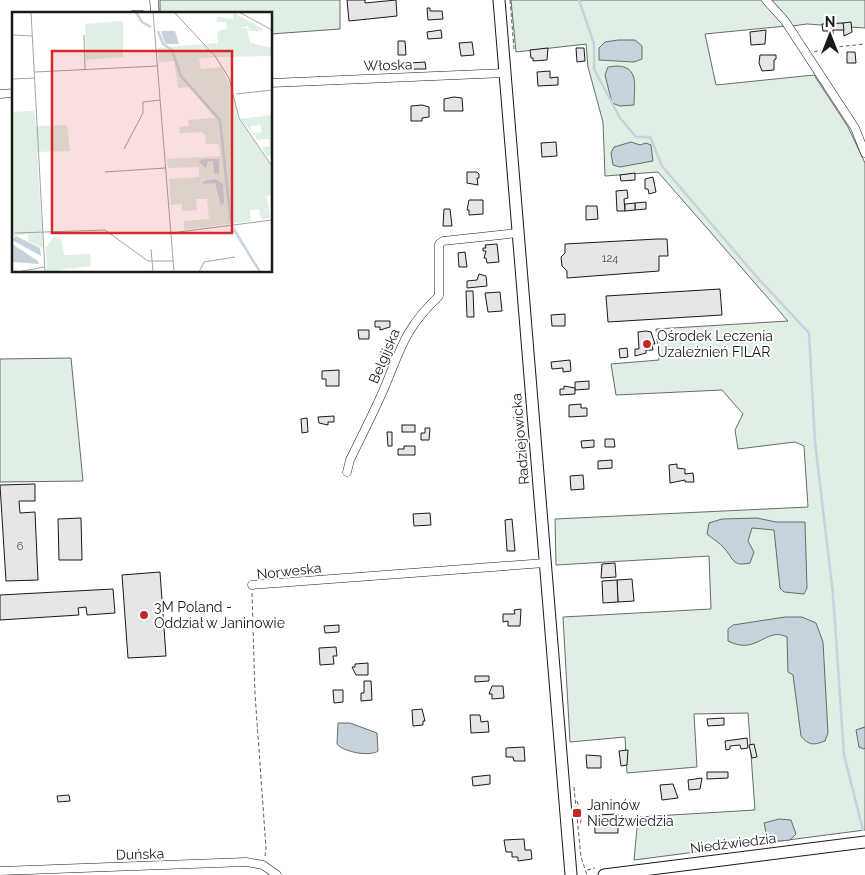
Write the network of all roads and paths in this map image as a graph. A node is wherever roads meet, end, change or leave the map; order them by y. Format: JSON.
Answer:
{"nodes":[{"id":1,"x":499,"y":0,"type":"edge"},
{"id":2,"x":766,"y":0,"type":"edge"},
{"id":3,"x":865,"y":44,"type":"edge"},
{"id":4,"x":806,"y":54,"type":"junction"},
{"id":5,"x":505,"y":73,"type":"junction"},
{"id":6,"x":272,"y":82,"type":"edge"},
{"id":7,"x":865,"y":153,"type":"edge"},
{"id":8,"x":518,"y":233,"type":"junction"},
{"id":9,"x":348,"y":472,"type":"dead end"},
{"id":10,"x":545,"y":563,"type":"junction"},
{"id":11,"x":252,"y":584,"type":"joint"},
{"id":12,"x":577,"y":801,"type":"dead end"},
{"id":13,"x":865,"y":842,"type":"edge"},
{"id":14,"x":263,"y":865,"type":"junction"},
{"id":15,"x":0,"y":872,"type":"edge"},
{"id":16,"x":277,"y":875,"type":"edge"},
{"id":17,"x":571,"y":875,"type":"edge"},
{"id":18,"x":587,"y":875,"type":"edge"},
{"id":19,"x":604,"y":875,"type":"edge"}],
"edges":[{"from":1,"to":5,"type":"main road","name":"Radziejowicka"},
{"from":2,"to":4,"type":"street"},
{"from":3,"to":4,"type":"path"},
{"from":4,"to":7,"type":"street"},
{"from":5,"to":6,"type":"street","name":"Włoska"},
{"from":5,"to":8,"type":"main road","name":"Radziejowicka"},
{"from":8,"to":9,"type":"street","name":"Belgijska"},
{"from":8,"to":10,"type":"main road","name":"Radziejowicka"},
{"from":10,"to":11,"type":"street","name":"Norweska"},
{"from":10,"to":17,"type":"main road","name":"Radziejowicka"},
{"from":11,"to":14,"type":"path","name":"Norweska"},
{"from":12,"to":18,"type":"path"},
{"from":13,"to":19,"type":"main road","name":"Niedźwiedzia"},
{"from":14,"to":15,"type":"street","name":"Duńska"},
{"from":14,"to":16,"type":"street","name":"Duńska"}]}
